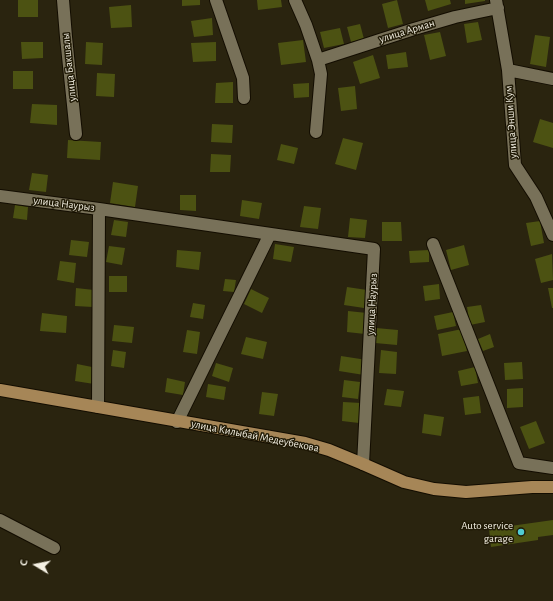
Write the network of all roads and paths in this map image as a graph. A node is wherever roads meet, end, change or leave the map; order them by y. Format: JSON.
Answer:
{"nodes":[{"id":1,"x":63,"y":0,"type":"edge"},
{"id":2,"x":216,"y":0,"type":"edge"},
{"id":3,"x":295,"y":0,"type":"edge"},
{"id":4,"x":497,"y":4,"type":"edge"},
{"id":5,"x":318,"y":60,"type":"junction"},
{"id":6,"x":508,"y":70,"type":"junction"},
{"id":7,"x":553,"y":78,"type":"edge"},
{"id":8,"x":244,"y":98,"type":"dead end"},
{"id":9,"x":316,"y":132,"type":"dead end"},
{"id":10,"x":76,"y":134,"type":"dead end"},
{"id":11,"x":0,"y":196,"type":"edge"},
{"id":12,"x":99,"y":208,"type":"junction"},
{"id":13,"x":270,"y":234,"type":"junction"},
{"id":14,"x":553,"y":235,"type":"edge"},
{"id":15,"x":433,"y":244,"type":"dead end"},
{"id":16,"x":0,"y":390,"type":"edge"},
{"id":17,"x":98,"y":407,"type":"junction"},
{"id":18,"x":177,"y":422,"type":"junction"},
{"id":19,"x":364,"y":464,"type":"junction"},
{"id":20,"x":553,"y":468,"type":"edge"},
{"id":21,"x":553,"y":487,"type":"edge"},
{"id":22,"x":0,"y":520,"type":"edge"},
{"id":23,"x":54,"y":548,"type":"dead end"}],
"edges":[{"from":1,"to":10,"type":"street","name":"улица Бакшалы"},
{"from":2,"to":8,"type":"street"},
{"from":3,"to":5,"type":"street"},
{"from":4,"to":5,"type":"street","name":"улица Арман"},
{"from":4,"to":6,"type":"street","name":"улица Энши Кум"},
{"from":5,"to":9,"type":"street"},
{"from":6,"to":7,"type":"street"},
{"from":6,"to":14,"type":"street","name":"улица Энши Кум"},
{"from":11,"to":12,"type":"street","name":"улица Наурыз"},
{"from":12,"to":13,"type":"street","name":"улица Наурыз"},
{"from":12,"to":17,"type":"street"},
{"from":13,"to":18,"type":"street"},
{"from":13,"to":19,"type":"street","name":"улица Наурыз"},
{"from":15,"to":20,"type":"street"},
{"from":16,"to":17,"type":"main road","name":"улица Килыбай Медеубекова"},
{"from":17,"to":18,"type":"main road","name":"улица Килыбай Медеубекова"},
{"from":18,"to":19,"type":"main road","name":"улица Килыбай Медеубекова"},
{"from":19,"to":21,"type":"main road","name":"улица Килыбай Медеубекова"},
{"from":22,"to":23,"type":"street"}]}
